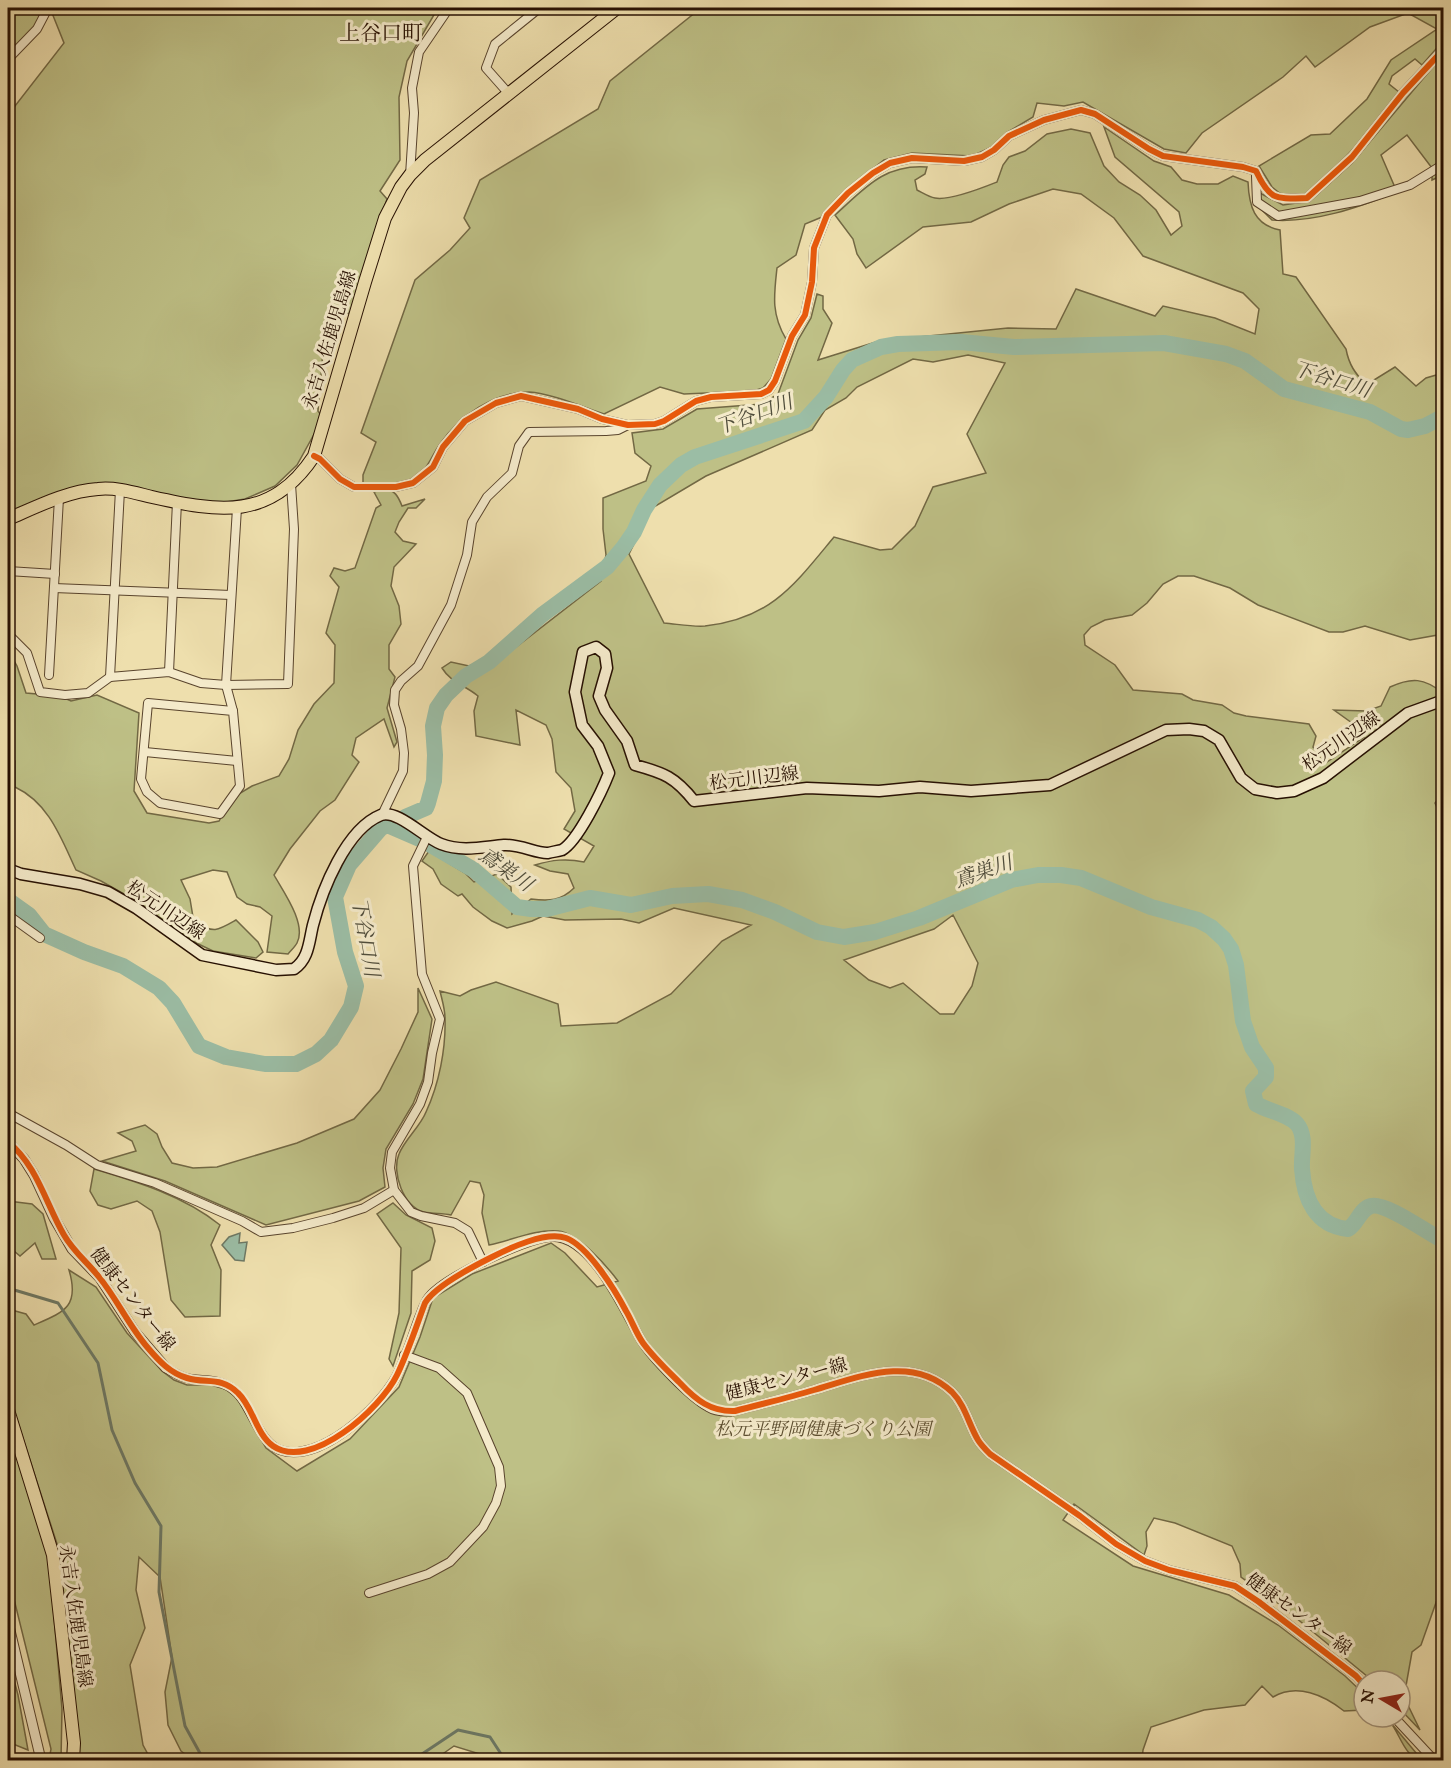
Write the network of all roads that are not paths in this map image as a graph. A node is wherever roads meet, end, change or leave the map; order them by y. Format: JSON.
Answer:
{"nodes":[{"id":1,"x":48,"y":8,"type":"edge"},
{"id":2,"x":449,"y":8,"type":"edge"},
{"id":3,"x":535,"y":8,"type":"edge"},
{"id":4,"x":617,"y":8,"type":"edge"},
{"id":5,"x":1443,"y":49,"type":"edge"},
{"id":6,"x":8,"y":59,"type":"edge"},
{"id":7,"x":509,"y":94,"type":"junction"},
{"id":8,"x":1443,"y":164,"type":"edge"},
{"id":9,"x":1256,"y":171,"type":"junction"},
{"id":10,"x":410,"y":175,"type":"junction"},
{"id":11,"x":628,"y":425,"type":"junction"},
{"id":12,"x":314,"y":456,"type":"junction"},
{"id":13,"x":291,"y":484,"type":"junction"},
{"id":14,"x":120,"y":490,"type":"junction"},
{"id":15,"x":59,"y":498,"type":"junction"},
{"id":16,"x":177,"y":502,"type":"junction"},
{"id":17,"x":237,"y":508,"type":"junction"},
{"id":18,"x":8,"y":519,"type":"edge"},
{"id":19,"x":8,"y":572,"type":"edge"},
{"id":20,"x":54,"y":574,"type":"junction"},
{"id":21,"x":54,"y":588,"type":"junction"},
{"id":22,"x":115,"y":589,"type":"junction"},
{"id":23,"x":172,"y":591,"type":"junction"},
{"id":24,"x":231,"y":595,"type":"junction"},
{"id":25,"x":8,"y":634,"type":"edge"},
{"id":26,"x":168,"y":672,"type":"junction"},
{"id":27,"x":49,"y":675,"type":"dead end"},
{"id":28,"x":110,"y":677,"type":"junction"},
{"id":29,"x":226,"y":685,"type":"junction"},
{"id":30,"x":1443,"y":700,"type":"edge"},
{"id":31,"x":233,"y":711,"type":"junction"},
{"id":32,"x":145,"y":752,"type":"junction"},
{"id":33,"x":237,"y":761,"type":"junction"},
{"id":34,"x":386,"y":815,"type":"junction"},
{"id":35,"x":427,"y":838,"type":"junction"},
{"id":36,"x":8,"y":869,"type":"edge"},
{"id":37,"x":8,"y":915,"type":"edge"},
{"id":38,"x":40,"y":938,"type":"dead end"},
{"id":39,"x":8,"y":1113,"type":"edge"},
{"id":40,"x":17,"y":1119,"type":"junction"},
{"id":41,"x":8,"y":1124,"type":"edge"},
{"id":42,"x":8,"y":1142,"type":"edge"},
{"id":43,"x":394,"y":1190,"type":"junction"},
{"id":44,"x":483,"y":1262,"type":"junction"},
{"id":45,"x":404,"y":1355,"type":"junction"},
{"id":46,"x":166,"y":1368,"type":"joint"},
{"id":47,"x":8,"y":1410,"type":"edge"},
{"id":48,"x":369,"y":1593,"type":"dead end"},
{"id":49,"x":8,"y":1622,"type":"edge"},
{"id":50,"x":1352,"y":1673,"type":"edge"},
{"id":51,"x":1405,"y":1729,"type":"edge"},
{"id":52,"x":41,"y":1761,"type":"edge"},
{"id":53,"x":73,"y":1761,"type":"edge"},
{"id":54,"x":1434,"y":1761,"type":"edge"}],
"edges":[{"from":1,"to":6,"type":"street"},
{"from":2,"to":10,"type":"street"},
{"from":3,"to":7,"type":"street"},
{"from":4,"to":7,"type":"main road","name":"永吉入佐鹿児島線"},
{"from":5,"to":9,"type":"street"},
{"from":7,"to":10,"type":"main road","name":"永吉入佐鹿児島線"},
{"from":8,"to":9,"type":"street"},
{"from":9,"to":11,"type":"street"},
{"from":10,"to":12,"type":"main road","name":"永吉入佐鹿児島線"},
{"from":11,"to":12,"type":"street"},
{"from":11,"to":34,"type":"street"},
{"from":12,"to":13,"type":"main road","name":"永吉入佐鹿児島線"},
{"from":13,"to":17,"type":"main road","name":"永吉入佐鹿児島線"},
{"from":13,"to":29,"type":"street"},
{"from":14,"to":15,"type":"main road","name":"永吉入佐鹿児島線"},
{"from":14,"to":16,"type":"main road","name":"永吉入佐鹿児島線"},
{"from":14,"to":22,"type":"street"},
{"from":15,"to":18,"type":"main road","name":"永吉入佐鹿児島線"},
{"from":15,"to":20,"type":"street"},
{"from":16,"to":17,"type":"main road","name":"永吉入佐鹿児島線"},
{"from":16,"to":23,"type":"street"},
{"from":17,"to":24,"type":"street"},
{"from":19,"to":20,"type":"street"},
{"from":20,"to":21,"type":"street"},
{"from":21,"to":22,"type":"street"},
{"from":21,"to":27,"type":"street"},
{"from":22,"to":23,"type":"street"},
{"from":22,"to":28,"type":"street"},
{"from":23,"to":24,"type":"street"},
{"from":23,"to":26,"type":"street"},
{"from":24,"to":29,"type":"street"},
{"from":25,"to":28,"type":"street"},
{"from":26,"to":28,"type":"street"},
{"from":26,"to":29,"type":"street"},
{"from":29,"to":31,"type":"street"},
{"from":30,"to":35,"type":"main road","name":"松元川辺線"},
{"from":31,"to":32,"type":"street"},
{"from":31,"to":33,"type":"street"},
{"from":32,"to":33,"type":"street"},
{"from":32,"to":33,"type":"street"},
{"from":34,"to":35,"type":"main road","name":"松元川辺線"},
{"from":34,"to":36,"type":"main road","name":"松元川辺線"},
{"from":35,"to":43,"type":"street"},
{"from":37,"to":38,"type":"street"},
{"from":39,"to":40,"type":"street"},
{"from":40,"to":41,"type":"street"},
{"from":40,"to":43,"type":"street"},
{"from":42,"to":46,"type":"street","name":"健康センター線"},
{"from":43,"to":44,"type":"street"},
{"from":44,"to":45,"type":"street","name":"健康センター線"},
{"from":44,"to":50,"type":"street","name":"健康センター線"},
{"from":45,"to":46,"type":"street","name":"健康センター線"},
{"from":45,"to":48,"type":"street"},
{"from":47,"to":53,"type":"main road","name":"永吉入佐鹿児島線"},
{"from":49,"to":52,"type":"street"},
{"from":51,"to":54,"type":"street"}]}
